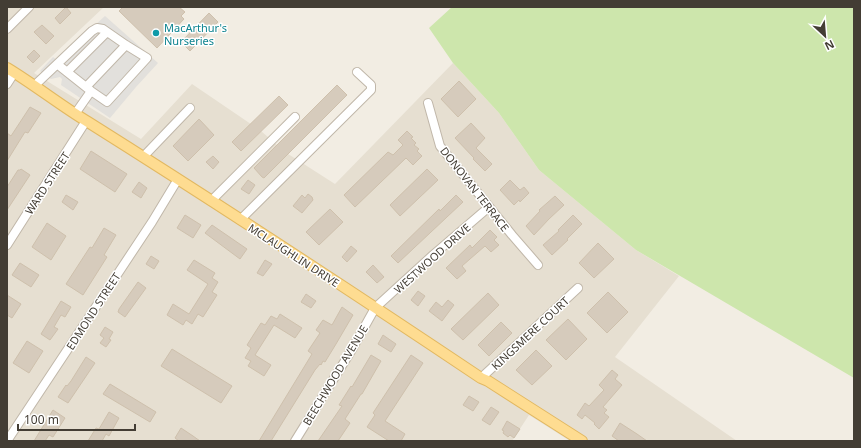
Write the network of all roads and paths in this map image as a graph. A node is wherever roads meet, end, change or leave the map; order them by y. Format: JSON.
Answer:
{"nodes":[{"id":1,"x":29,"y":7,"type":"edge"},
{"id":2,"x":7,"y":29,"type":"edge"},
{"id":3,"x":107,"y":32,"type":"junction"},
{"id":4,"x":126,"y":45,"type":"junction"},
{"id":5,"x":57,"y":64,"type":"junction"},
{"id":6,"x":11,"y":70,"type":"edge"},
{"id":7,"x":67,"y":72,"type":"junction"},
{"id":8,"x":358,"y":72,"type":"dead end"},
{"id":9,"x":7,"y":84,"type":"edge"},
{"id":10,"x":34,"y":86,"type":"junction"},
{"id":11,"x":88,"y":89,"type":"junction"},
{"id":12,"x":428,"y":103,"type":"dead end"},
{"id":13,"x":190,"y":108,"type":"dead end"},
{"id":14,"x":75,"y":114,"type":"junction"},
{"id":15,"x":295,"y":117,"type":"dead end"},
{"id":16,"x":86,"y":121,"type":"junction"},
{"id":17,"x":143,"y":157,"type":"junction"},
{"id":18,"x":178,"y":179,"type":"junction"},
{"id":19,"x":211,"y":201,"type":"junction"},
{"id":20,"x":489,"y":207,"type":"junction"},
{"id":21,"x":240,"y":220,"type":"junction"},
{"id":22,"x":7,"y":245,"type":"edge"},
{"id":23,"x":538,"y":265,"type":"dead end"},
{"id":24,"x":578,"y":288,"type":"dead end"},
{"id":25,"x":375,"y":308,"type":"junction"},
{"id":26,"x":481,"y":378,"type":"junction"},
{"id":27,"x":7,"y":441,"type":"edge"},
{"id":28,"x":295,"y":441,"type":"edge"},
{"id":29,"x":582,"y":441,"type":"edge"}],
"edges":[{"from":1,"to":2,"type":"street"},
{"from":3,"to":4,"type":"street"},
{"from":3,"to":5,"type":"street"},
{"from":3,"to":7,"type":"street"},
{"from":4,"to":11,"type":"street"},
{"from":4,"to":11,"type":"street"},
{"from":5,"to":7,"type":"street"},
{"from":5,"to":10,"type":"street"},
{"from":6,"to":9,"type":"street"},
{"from":6,"to":10,"type":"main road","name":"MCLAUGHLIN DRIVE"},
{"from":7,"to":11,"type":"street"},
{"from":8,"to":21,"type":"street"},
{"from":10,"to":14,"type":"main road","name":"MCLAUGHLIN DRIVE"},
{"from":11,"to":14,"type":"street"},
{"from":12,"to":20,"type":"street","name":"DONOVAN TERRACE"},
{"from":13,"to":17,"type":"street"},
{"from":14,"to":16,"type":"main road","name":"MCLAUGHLIN DRIVE"},
{"from":15,"to":19,"type":"street"},
{"from":16,"to":17,"type":"main road","name":"MCLAUGHLIN DRIVE"},
{"from":16,"to":22,"type":"street","name":"WARD STREET"},
{"from":17,"to":18,"type":"main road","name":"MCLAUGHLIN DRIVE"},
{"from":18,"to":19,"type":"main road","name":"MCLAUGHLIN DRIVE"},
{"from":18,"to":27,"type":"street","name":"EDMOND STREET"},
{"from":19,"to":21,"type":"main road","name":"MCLAUGHLIN DRIVE"},
{"from":20,"to":23,"type":"street","name":"DONOVAN TERRACE"},
{"from":20,"to":25,"type":"street","name":"WESTWOOD DRIVE"},
{"from":21,"to":25,"type":"main road","name":"MCLAUGHLIN DRIVE"},
{"from":24,"to":26,"type":"street","name":"KINGSMERE COURT"},
{"from":25,"to":26,"type":"main road","name":"MCLAUGHLIN DRIVE"},
{"from":25,"to":28,"type":"street","name":"BEECHWOOD AVENUE"},
{"from":26,"to":29,"type":"main road","name":"MCLAUGHLIN DRIVE"}]}
